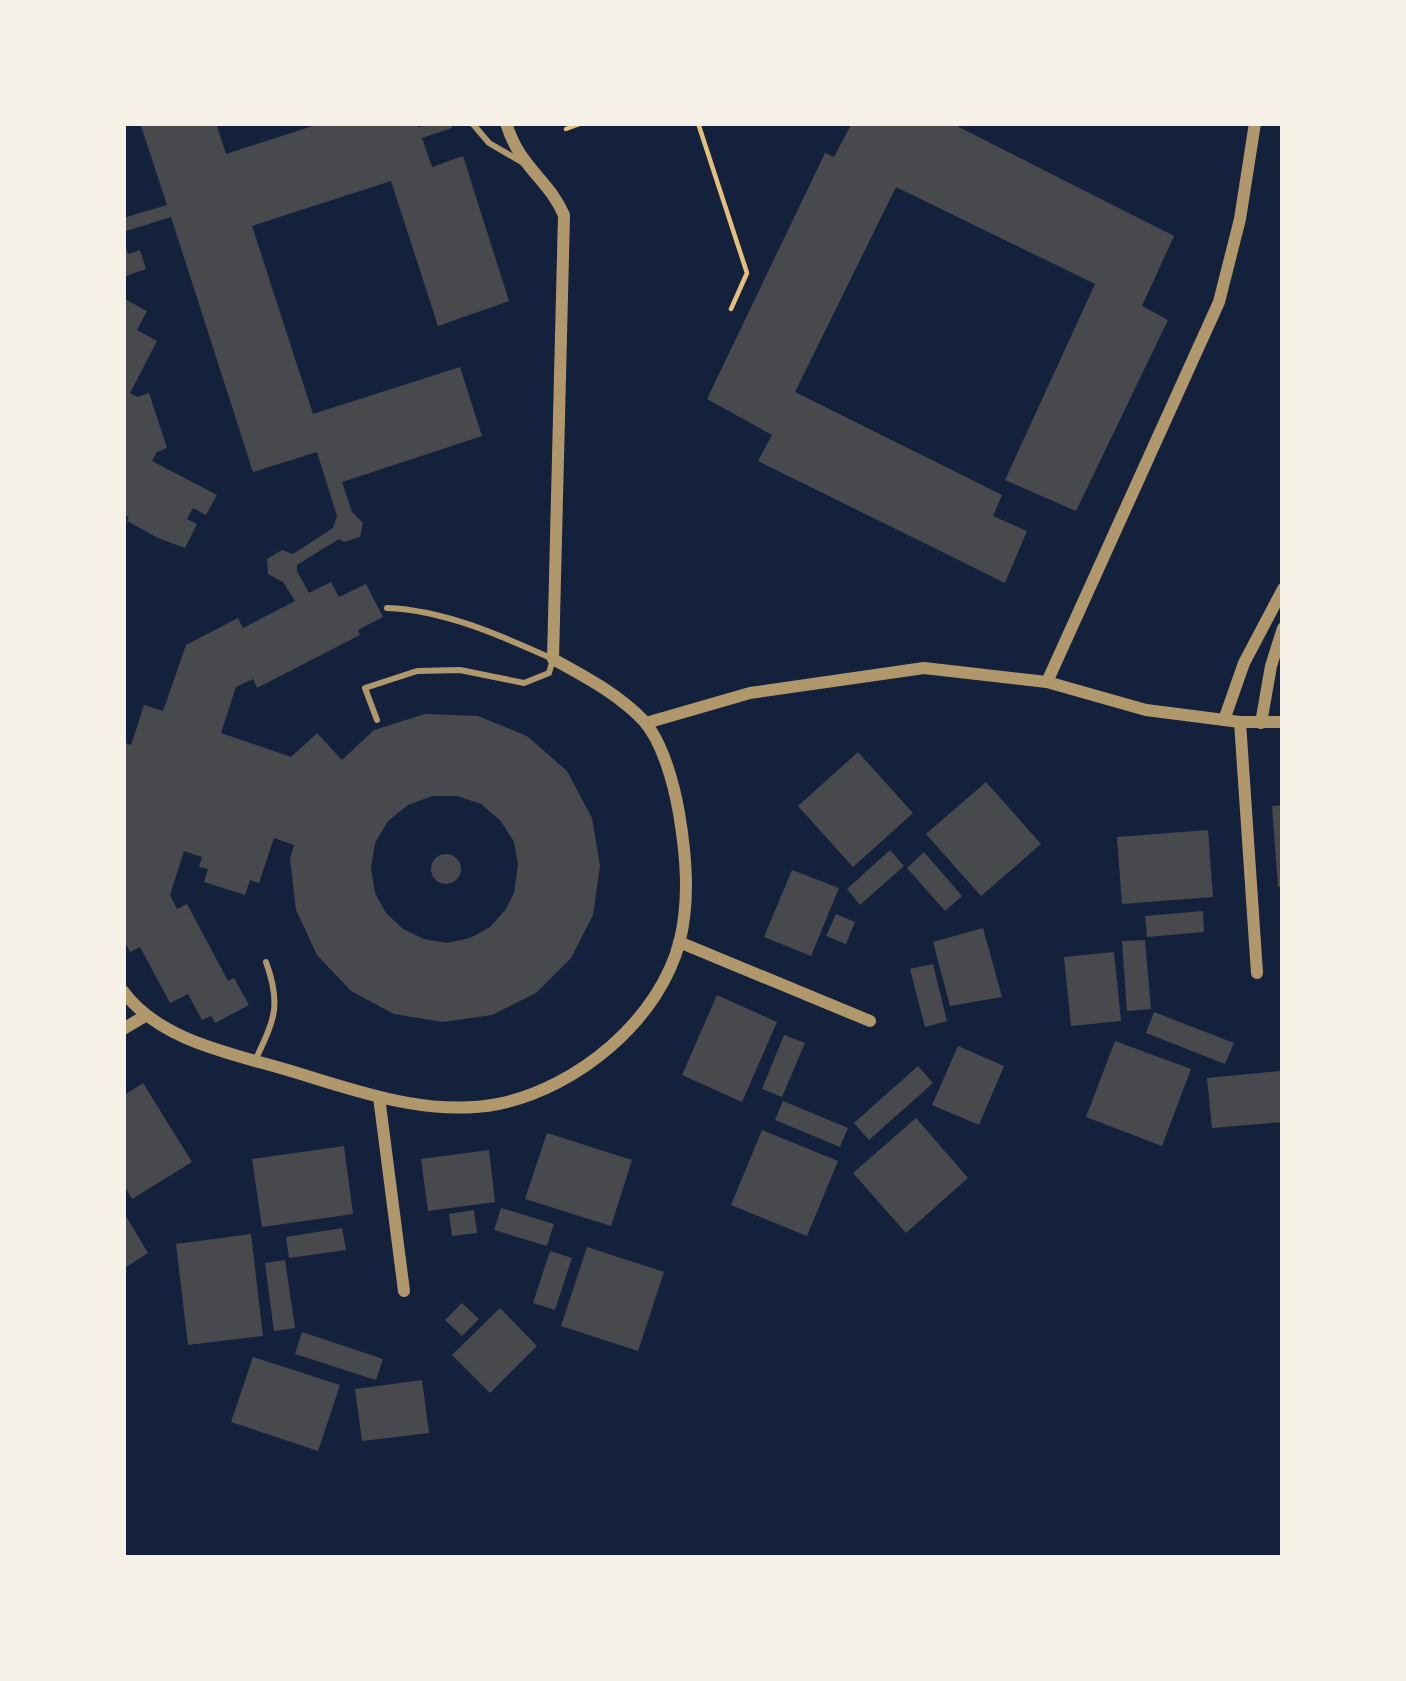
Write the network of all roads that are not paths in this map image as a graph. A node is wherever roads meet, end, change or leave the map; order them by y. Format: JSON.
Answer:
{"nodes":[{"id":1,"x":472,"y":123,"type":"edge"},
{"id":2,"x":506,"y":123,"type":"edge"},
{"id":3,"x":1255,"y":123,"type":"edge"},
{"id":4,"x":525,"y":165,"type":"junction"},
{"id":5,"x":1283,"y":589,"type":"edge"},
{"id":6,"x":387,"y":608,"type":"dead end"},
{"id":7,"x":1283,"y":628,"type":"edge"},
{"id":8,"x":553,"y":659,"type":"junction"},
{"id":9,"x":1047,"y":682,"type":"junction"},
{"id":10,"x":377,"y":720,"type":"dead end"},
{"id":11,"x":1224,"y":720,"type":"junction"},
{"id":12,"x":1240,"y":722,"type":"junction"},
{"id":13,"x":1283,"y":722,"type":"edge"},
{"id":14,"x":1261,"y":723,"type":"junction"},
{"id":15,"x":646,"y":724,"type":"junction"},
{"id":16,"x":679,"y":942,"type":"junction"},
{"id":17,"x":266,"y":962,"type":"dead end"},
{"id":18,"x":1257,"y":974,"type":"dead end"},
{"id":19,"x":123,"y":991,"type":"edge"},
{"id":20,"x":145,"y":1016,"type":"junction"},
{"id":21,"x":870,"y":1021,"type":"dead end"},
{"id":22,"x":123,"y":1029,"type":"edge"},
{"id":23,"x":255,"y":1061,"type":"junction"},
{"id":24,"x":379,"y":1096,"type":"junction"},
{"id":25,"x":404,"y":1291,"type":"dead end"}],
"edges":[{"from":1,"to":4,"type":"lane"},
{"from":2,"to":4,"type":"street"},
{"from":3,"to":9,"type":"street"},
{"from":4,"to":8,"type":"street"},
{"from":5,"to":11,"type":"street"},
{"from":6,"to":8,"type":"lane"},
{"from":7,"to":14,"type":"street"},
{"from":8,"to":10,"type":"lane"},
{"from":8,"to":15,"type":"street"},
{"from":9,"to":11,"type":"street"},
{"from":9,"to":15,"type":"street"},
{"from":11,"to":12,"type":"street"},
{"from":12,"to":14,"type":"street"},
{"from":12,"to":18,"type":"street"},
{"from":13,"to":14,"type":"street"},
{"from":15,"to":16,"type":"street"},
{"from":16,"to":21,"type":"street"},
{"from":16,"to":24,"type":"street"},
{"from":17,"to":23,"type":"lane"},
{"from":19,"to":20,"type":"street"},
{"from":20,"to":22,"type":"street"},
{"from":20,"to":23,"type":"street"},
{"from":23,"to":24,"type":"street"},
{"from":24,"to":25,"type":"street"}]}
